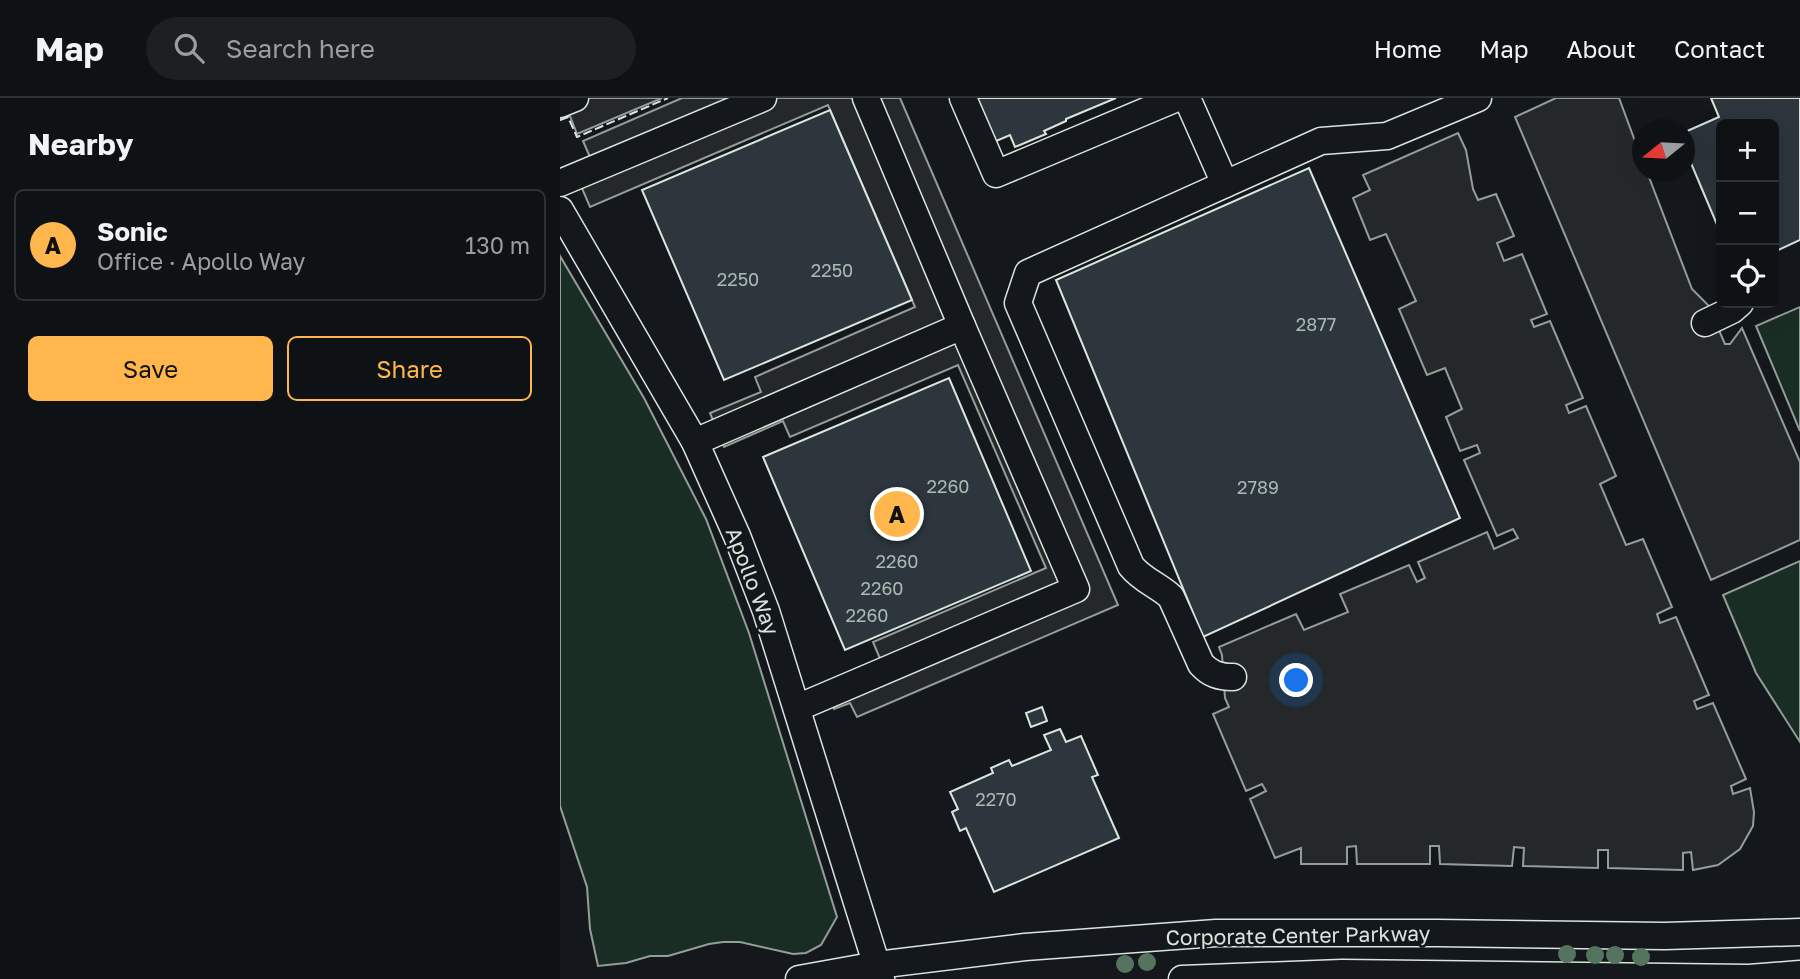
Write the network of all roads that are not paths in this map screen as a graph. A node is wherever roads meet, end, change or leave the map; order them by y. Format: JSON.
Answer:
{"nodes":[{"id":1,"x":575,"y":98,"type":"edge"},
{"id":2,"x":763,"y":98,"type":"edge"},
{"id":3,"x":866,"y":98,"type":"edge"},
{"id":4,"x":963,"y":98,"type":"edge"},
{"id":5,"x":1177,"y":98,"type":"edge"},
{"id":6,"x":1187,"y":98,"type":"edge"},
{"id":7,"x":1478,"y":98,"type":"edge"},
{"id":8,"x":560,"y":104,"type":"edge"},
{"id":9,"x":560,"y":183,"type":"edge"},
{"id":10,"x":1225,"y":184,"type":"junction"},
{"id":11,"x":560,"y":210,"type":"edge"},
{"id":12,"x":1735,"y":308,"type":"edge"},
{"id":13,"x":1705,"y":323,"type":"dead end"},
{"id":14,"x":962,"y":326,"type":"junction"},
{"id":15,"x":695,"y":442,"type":"junction"},
{"id":16,"x":1233,"y":677,"type":"dead end"},
{"id":17,"x":797,"y":708,"type":"junction"},
{"id":18,"x":1800,"y":932,"type":"edge"},
{"id":19,"x":879,"y":972,"type":"edge"},
{"id":20,"x":1800,"y":974,"type":"edge"},
{"id":21,"x":1342,"y":976,"type":"edge"},
{"id":22,"x":1219,"y":978,"type":"edge"},
{"id":23,"x":1643,"y":978,"type":"edge"},
{"id":24,"x":799,"y":979,"type":"edge"},
{"id":25,"x":1182,"y":979,"type":"edge"}],
"edges":[{"from":1,"to":8,"type":"street"},
{"from":2,"to":9,"type":"street"},
{"from":3,"to":14,"type":"street"},
{"from":4,"to":5,"type":"street"},
{"from":6,"to":10,"type":"street"},
{"from":7,"to":10,"type":"street"},
{"from":10,"to":16,"type":"street"},
{"from":11,"to":15,"type":"street","name":"Apollo Way"},
{"from":12,"to":13,"type":"street"},
{"from":14,"to":15,"type":"street"},
{"from":14,"to":17,"type":"street"},
{"from":15,"to":17,"type":"street","name":"Apollo Way"},
{"from":17,"to":19,"type":"street","name":"Apollo Way"},
{"from":18,"to":19,"type":"street","name":"Corporate Center Parkway"},
{"from":19,"to":24,"type":"street","name":"Corporate Center Parkway"},
{"from":20,"to":23,"type":"street","name":"Corporate Center Parkway"},
{"from":21,"to":22,"type":"street","name":"Corporate Center Parkway"},
{"from":21,"to":23,"type":"street","name":"Corporate Center Parkway"},
{"from":22,"to":25,"type":"street","name":"Corporate Center Parkway"}]}
